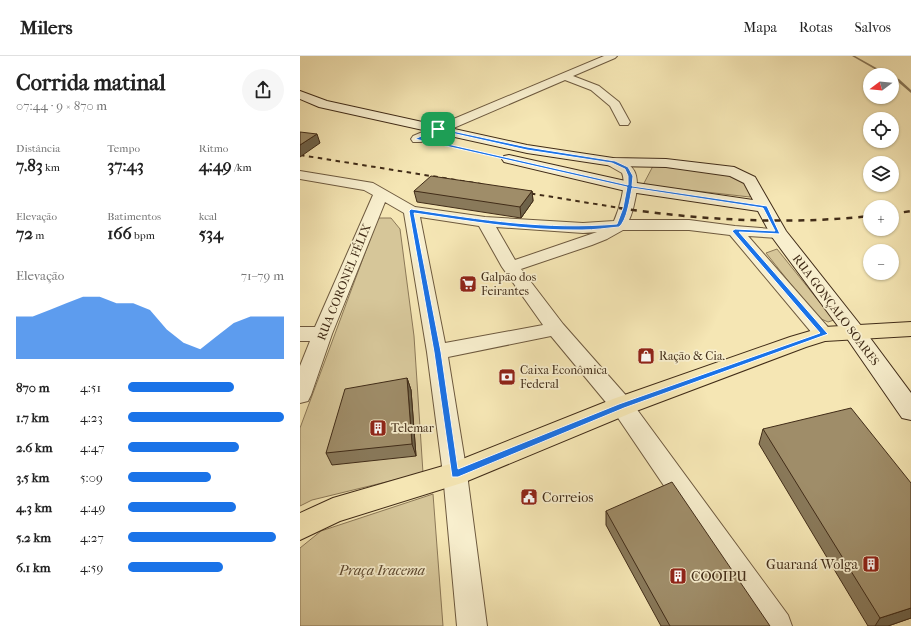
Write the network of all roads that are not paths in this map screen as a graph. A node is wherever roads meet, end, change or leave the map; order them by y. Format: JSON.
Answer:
{"nodes":[{"id":1,"x":612,"y":56,"type":"edge"},
{"id":2,"x":564,"y":76,"type":"junction"},
{"id":3,"x":300,"y":95,"type":"edge"},
{"id":4,"x":300,"y":109,"type":"edge"},
{"id":5,"x":624,"y":122,"type":"dead end"},
{"id":6,"x":438,"y":129,"type":"junction"},
{"id":7,"x":418,"y":139,"type":"junction"},
{"id":8,"x":613,"y":162,"type":"junction"},
{"id":9,"x":300,"y":176,"type":"edge"},
{"id":10,"x":630,"y":187,"type":"junction"},
{"id":11,"x":381,"y":193,"type":"junction"},
{"id":12,"x":765,"y":207,"type":"junction"},
{"id":13,"x":411,"y":211,"type":"junction"},
{"id":14,"x":485,"y":222,"type":"junction"},
{"id":15,"x":619,"y":225,"type":"junction"},
{"id":16,"x":735,"y":231,"type":"junction"},
{"id":17,"x":778,"y":233,"type":"junction"},
{"id":18,"x":511,"y":267,"type":"junction"},
{"id":19,"x":556,"y":329,"type":"junction"},
{"id":20,"x":911,"y":330,"type":"edge"},
{"id":21,"x":854,"y":332,"type":"junction"},
{"id":22,"x":300,"y":334,"type":"edge"},
{"id":23,"x":322,"y":334,"type":"junction"},
{"id":24,"x":824,"y":334,"type":"junction"},
{"id":25,"x":437,"y":352,"type":"junction"},
{"id":26,"x":300,"y":395,"type":"edge"},
{"id":27,"x":622,"y":406,"type":"junction"},
{"id":28,"x":911,"y":411,"type":"edge"},
{"id":29,"x":455,"y":474,"type":"junction"},
{"id":30,"x":300,"y":527,"type":"edge"},
{"id":31,"x":472,"y":626,"type":"edge"},
{"id":32,"x":777,"y":626,"type":"edge"}],
"edges":[{"from":1,"to":2,"type":"street"},
{"from":2,"to":5,"type":"street"},
{"from":2,"to":6,"type":"street"},
{"from":3,"to":6,"type":"street","name":"RUA GONÇALO SOARES"},
{"from":4,"to":7,"type":"street"},
{"from":6,"to":7,"type":"street"},
{"from":6,"to":8,"type":"street","name":"RUA GONÇALO SOARES"},
{"from":7,"to":10,"type":"street"},
{"from":8,"to":10,"type":"street"},
{"from":8,"to":12,"type":"street","name":"RUA GONÇALO SOARES"},
{"from":9,"to":11,"type":"street"},
{"from":10,"to":12,"type":"street"},
{"from":10,"to":15,"type":"street"},
{"from":11,"to":13,"type":"street"},
{"from":11,"to":23,"type":"street","name":"RUA CORONEL FÉLIX"},
{"from":12,"to":17,"type":"street","name":"RUA GONÇALO SOARES"},
{"from":13,"to":14,"type":"street"},
{"from":13,"to":25,"type":"street"},
{"from":14,"to":15,"type":"street"},
{"from":14,"to":18,"type":"street"},
{"from":15,"to":16,"type":"street"},
{"from":15,"to":18,"type":"street"},
{"from":16,"to":17,"type":"street"},
{"from":16,"to":24,"type":"street","name":"RUA GONÇALO SOARES"},
{"from":17,"to":21,"type":"street","name":"RUA GONÇALO SOARES"},
{"from":18,"to":19,"type":"street"},
{"from":19,"to":25,"type":"street"},
{"from":19,"to":27,"type":"street"},
{"from":20,"to":21,"type":"main road"},
{"from":21,"to":24,"type":"main road"},
{"from":21,"to":28,"type":"street","name":"RUA GONÇALO SOARES"},
{"from":22,"to":23,"type":"street"},
{"from":23,"to":26,"type":"street","name":"RUA CORONEL FÉLIX"},
{"from":24,"to":27,"type":"main road"},
{"from":25,"to":29,"type":"street"},
{"from":27,"to":29,"type":"main road"},
{"from":27,"to":32,"type":"street"},
{"from":29,"to":30,"type":"main road"},
{"from":29,"to":31,"type":"street"}]}
